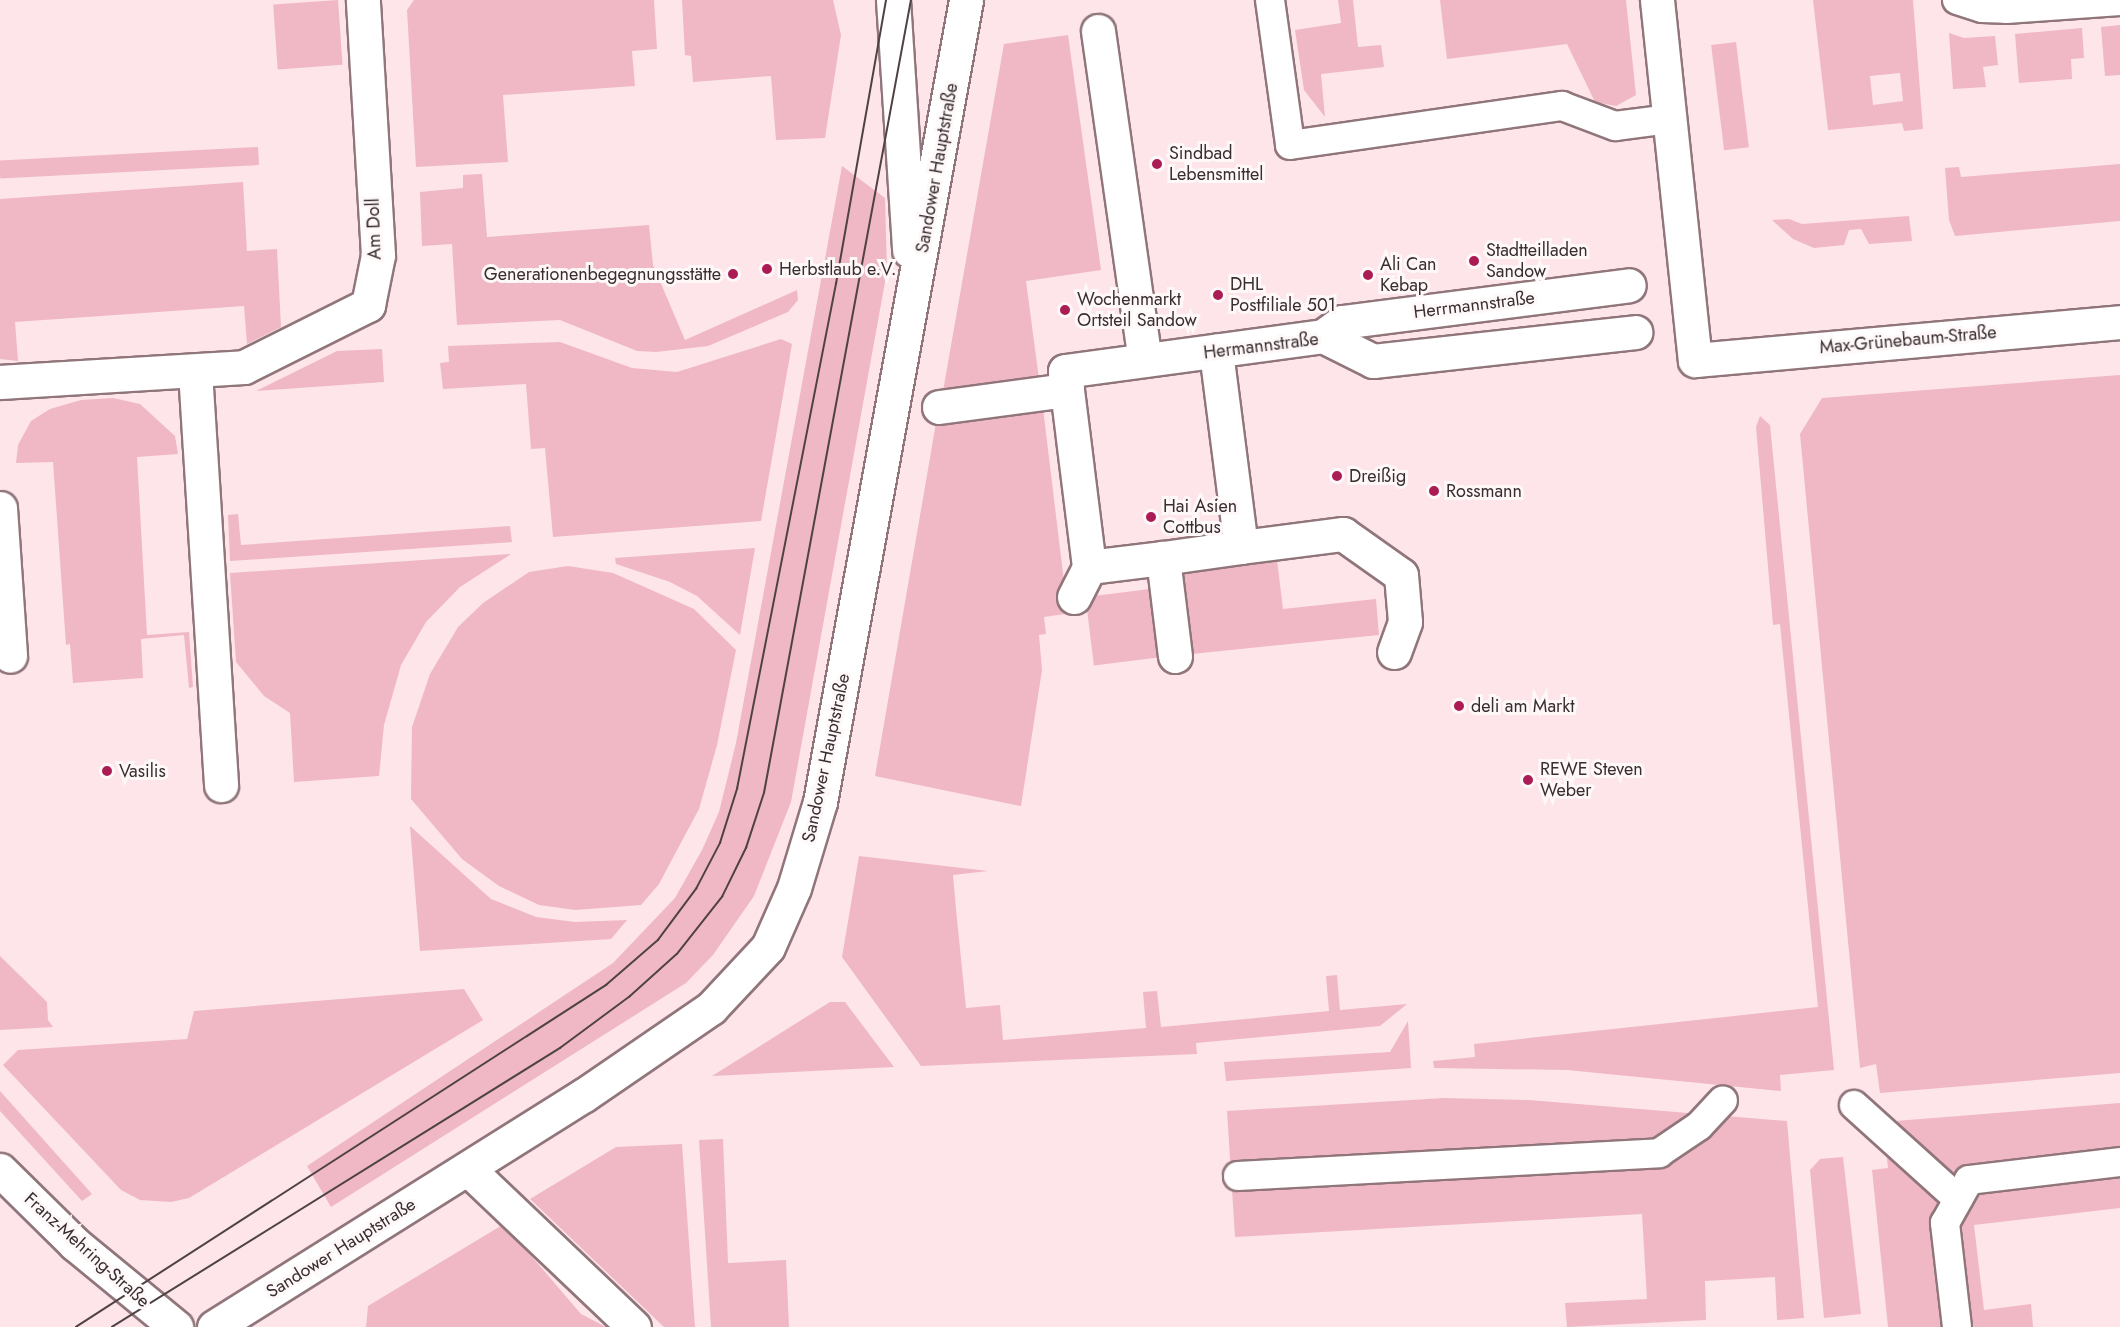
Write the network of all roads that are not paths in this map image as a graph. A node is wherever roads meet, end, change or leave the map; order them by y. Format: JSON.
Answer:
{"nodes":[{"id":1,"x":363,"y":0,"type":"edge"},
{"id":2,"x":893,"y":0,"type":"edge"},
{"id":3,"x":966,"y":0,"type":"edge"},
{"id":4,"x":1270,"y":0,"type":"edge"},
{"id":5,"x":1657,"y":0,"type":"edge"},
{"id":6,"x":1957,"y":0,"type":"edge"},
{"id":7,"x":2120,"y":1,"type":"edge"},
{"id":8,"x":1098,"y":31,"type":"dead end"},
{"id":9,"x":1669,"y":119,"type":"junction"},
{"id":10,"x":1629,"y":285,"type":"dead end"},
{"id":11,"x":2120,"y":322,"type":"edge"},
{"id":12,"x":1635,"y":332,"type":"dead end"},
{"id":13,"x":907,"y":336,"type":"junction"},
{"id":14,"x":1323,"y":336,"type":"junction"},
{"id":15,"x":1216,"y":351,"type":"junction"},
{"id":16,"x":1145,"y":360,"type":"junction"},
{"id":17,"x":195,"y":370,"type":"junction"},
{"id":18,"x":0,"y":382,"type":"edge"},
{"id":19,"x":1067,"y":390,"type":"junction"},
{"id":20,"x":939,"y":407,"type":"dead end"},
{"id":21,"x":0,"y":508,"type":"edge"},
{"id":22,"x":1241,"y":547,"type":"junction"},
{"id":23,"x":1163,"y":558,"type":"junction"},
{"id":24,"x":1089,"y":567,"type":"junction"},
{"id":25,"x":1074,"y":597,"type":"dead end"},
{"id":26,"x":1394,"y":651,"type":"dead end"},
{"id":27,"x":10,"y":656,"type":"dead end"},
{"id":28,"x":1175,"y":656,"type":"dead end"},
{"id":29,"x":221,"y":785,"type":"dead end"},
{"id":30,"x":1723,"y":1100,"type":"dead end"},
{"id":31,"x":1854,"y":1105,"type":"dead end"},
{"id":32,"x":2120,"y":1162,"type":"edge"},
{"id":33,"x":468,"y":1169,"type":"junction"},
{"id":34,"x":0,"y":1170,"type":"edge"},
{"id":35,"x":1238,"y":1176,"type":"dead end"},
{"id":36,"x":1958,"y":1199,"type":"junction"},
{"id":37,"x":176,"y":1327,"type":"edge"},
{"id":38,"x":214,"y":1327,"type":"edge"},
{"id":39,"x":634,"y":1327,"type":"edge"},
{"id":40,"x":1957,"y":1327,"type":"edge"}],
"edges":[{"from":1,"to":17,"type":"street","name":"Am Doll"},
{"from":2,"to":13,"type":"street","name":"Sandower Hauptstraße"},
{"from":3,"to":13,"type":"street","name":"Sandower Hauptstraße"},
{"from":4,"to":9,"type":"lane"},
{"from":5,"to":9,"type":"street"},
{"from":6,"to":7,"type":"lane"},
{"from":8,"to":16,"type":"street"},
{"from":9,"to":11,"type":"street","name":"Max-Grünebaum-Straße"},
{"from":10,"to":14,"type":"street","name":"Herrmannstraße"},
{"from":12,"to":14,"type":"street","name":"Hermannstraße"},
{"from":13,"to":33,"type":"street","name":"Sandower Hauptstraße"},
{"from":14,"to":15,"type":"street","name":"Hermannstraße"},
{"from":15,"to":16,"type":"street","name":"Hermannstraße"},
{"from":15,"to":22,"type":"street"},
{"from":16,"to":19,"type":"street","name":"Hermannstraße"},
{"from":17,"to":18,"type":"street","name":"Am Doll"},
{"from":17,"to":29,"type":"street"},
{"from":19,"to":20,"type":"street"},
{"from":19,"to":24,"type":"street"},
{"from":21,"to":27,"type":"street"},
{"from":22,"to":23,"type":"street"},
{"from":22,"to":26,"type":"street"},
{"from":23,"to":24,"type":"street"},
{"from":23,"to":28,"type":"street"},
{"from":24,"to":25,"type":"street"},
{"from":30,"to":35,"type":"lane"},
{"from":31,"to":36,"type":"lane"},
{"from":32,"to":36,"type":"lane"},
{"from":33,"to":38,"type":"street","name":"Sandower Hauptstraße"},
{"from":33,"to":39,"type":"street"},
{"from":34,"to":37,"type":"street","name":"Franz-Mehring-Straße"},
{"from":36,"to":40,"type":"lane"}]}
